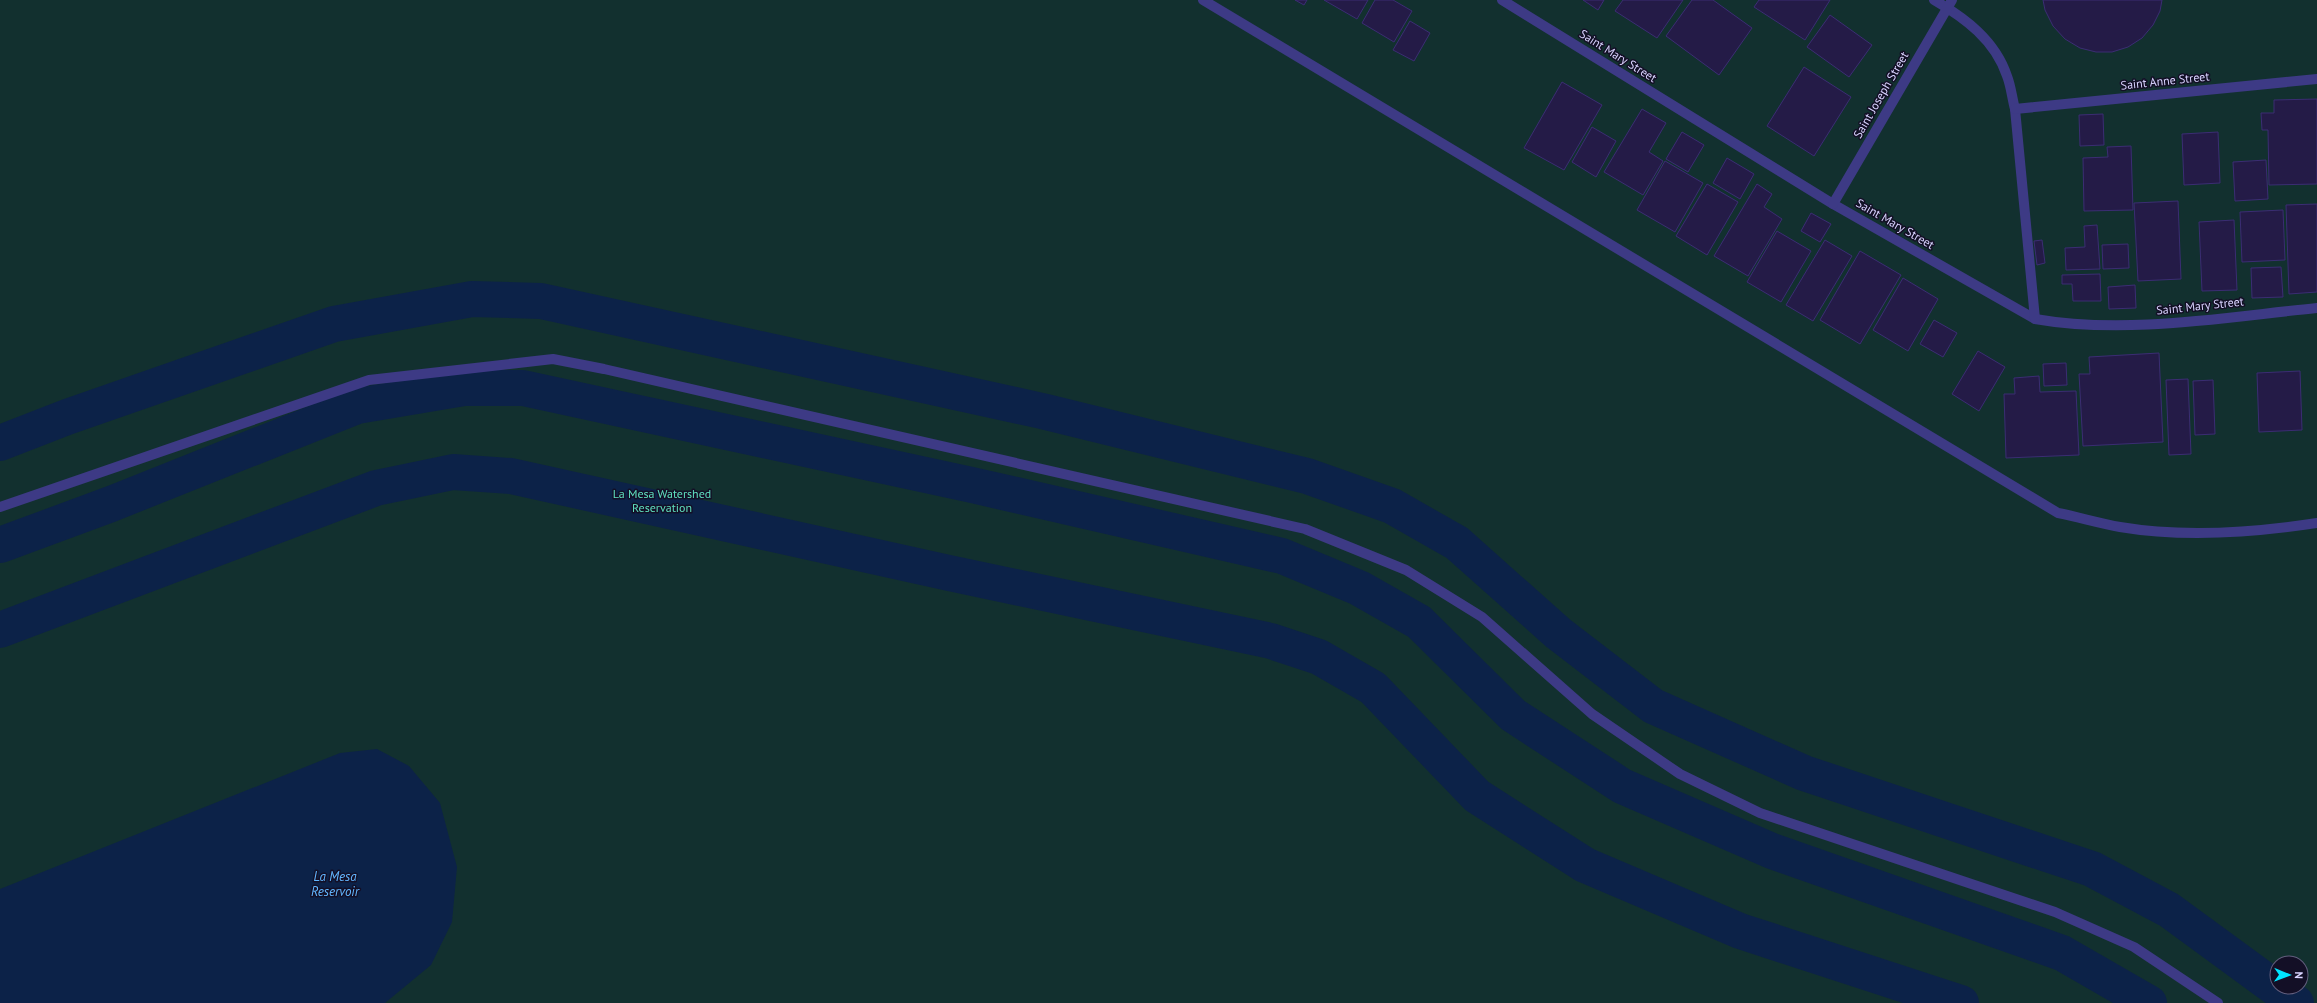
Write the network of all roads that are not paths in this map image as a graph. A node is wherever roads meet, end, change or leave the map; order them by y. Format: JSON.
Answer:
{"nodes":[{"id":1,"x":1203,"y":0,"type":"edge"},
{"id":2,"x":1502,"y":0,"type":"edge"},
{"id":3,"x":1934,"y":0,"type":"edge"},
{"id":4,"x":1950,"y":4,"type":"edge"},
{"id":5,"x":2317,"y":79,"type":"edge"},
{"id":6,"x":2015,"y":109,"type":"junction"},
{"id":7,"x":1833,"y":204,"type":"junction"},
{"id":8,"x":2317,"y":308,"type":"edge"},
{"id":9,"x":2035,"y":319,"type":"junction"},
{"id":10,"x":0,"y":507,"type":"edge"},
{"id":11,"x":2317,"y":523,"type":"edge"},
{"id":12,"x":2218,"y":1003,"type":"edge"}],
"edges":[{"from":1,"to":11,"type":"street"},
{"from":2,"to":7,"type":"street","name":"Saint Mary Street"},
{"from":3,"to":4,"type":"street"},
{"from":4,"to":6,"type":"street"},
{"from":4,"to":7,"type":"street","name":"Saint Joseph Street"},
{"from":5,"to":6,"type":"street","name":"Saint Anne Street"},
{"from":6,"to":9,"type":"street"},
{"from":7,"to":9,"type":"street","name":"Saint Mary Street"},
{"from":8,"to":9,"type":"street","name":"Saint Mary Street"},
{"from":10,"to":12,"type":"street"}]}
